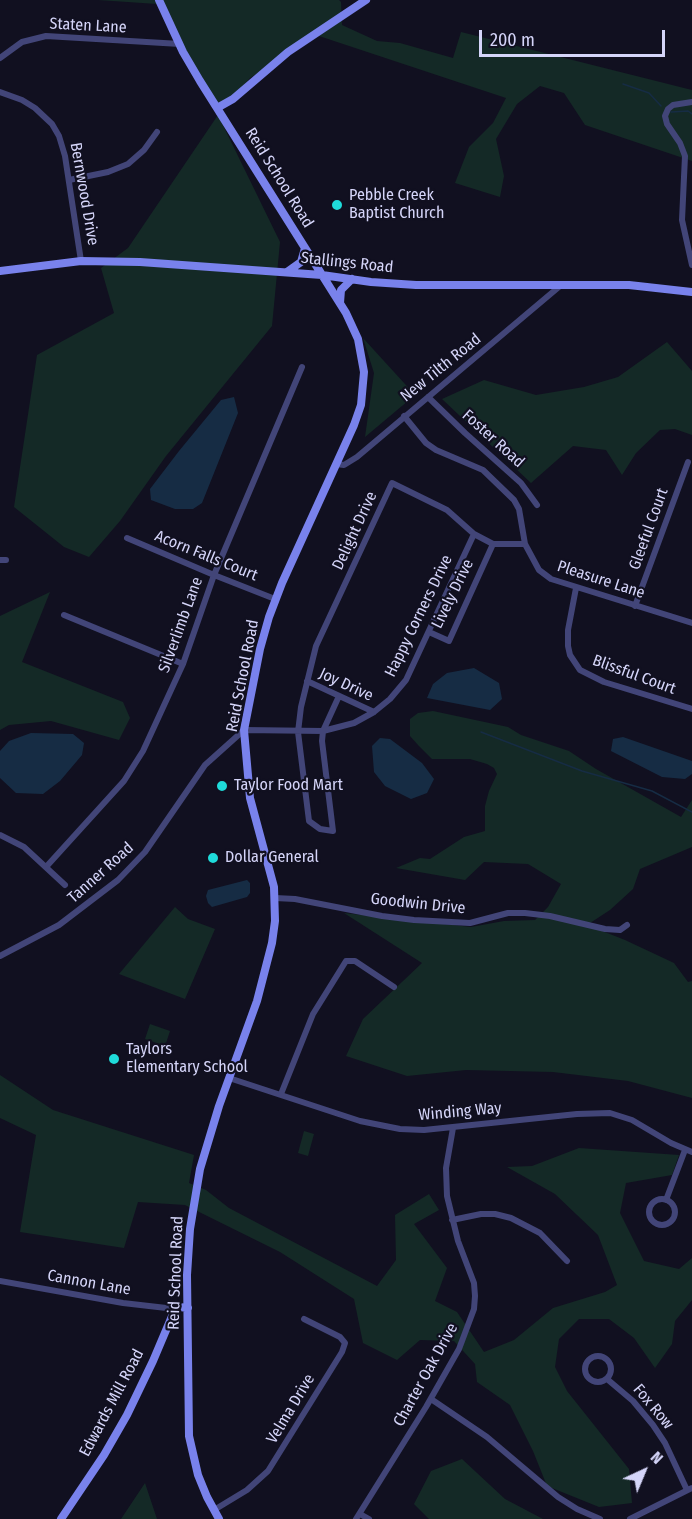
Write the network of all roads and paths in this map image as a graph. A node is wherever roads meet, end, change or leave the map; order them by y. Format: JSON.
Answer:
{"nodes":[{"id":1,"x":159,"y":0,"type":"edge"},
{"id":2,"x":366,"y":0,"type":"edge"},
{"id":3,"x":180,"y":44,"type":"junction"},
{"id":4,"x":1,"y":55,"type":"edge"},
{"id":5,"x":0,"y":92,"type":"edge"},
{"id":6,"x":692,"y":102,"type":"edge"},
{"id":7,"x":217,"y":108,"type":"junction"},
{"id":8,"x":157,"y":132,"type":"dead end"},
{"id":9,"x":69,"y":180,"type":"junction"},
{"id":10,"x":304,"y":248,"type":"junction"},
{"id":11,"x":81,"y":261,"type":"junction"},
{"id":12,"x":692,"y":265,"type":"edge"},
{"id":13,"x":0,"y":271,"type":"edge"},
{"id":14,"x":287,"y":272,"type":"junction"},
{"id":15,"x":322,"y":275,"type":"junction"},
{"id":16,"x":352,"y":279,"type":"junction"},
{"id":17,"x":561,"y":286,"type":"junction"},
{"id":18,"x":692,"y":292,"type":"edge"},
{"id":19,"x":340,"y":303,"type":"junction"},
{"id":20,"x":302,"y":367,"type":"dead end"},
{"id":21,"x":428,"y":397,"type":"junction"},
{"id":22,"x":404,"y":416,"type":"junction"},
{"id":23,"x":688,"y":462,"type":"dead end"},
{"id":24,"x":336,"y":464,"type":"junction"},
{"id":25,"x":537,"y":505,"type":"dead end"},
{"id":26,"x":474,"y":534,"type":"junction"},
{"id":27,"x":127,"y":538,"type":"dead end"},
{"id":28,"x":493,"y":544,"type":"junction"},
{"id":29,"x":525,"y":544,"type":"junction"},
{"id":30,"x":214,"y":575,"type":"junction"},
{"id":31,"x":576,"y":588,"type":"junction"},
{"id":32,"x":275,"y":599,"type":"junction"},
{"id":33,"x":635,"y":606,"type":"junction"},
{"id":34,"x":64,"y":615,"type":"dead end"},
{"id":35,"x":692,"y":623,"type":"edge"},
{"id":36,"x":429,"y":632,"type":"junction"},
{"id":37,"x":183,"y":664,"type":"junction"},
{"id":38,"x":307,"y":681,"type":"junction"},
{"id":39,"x":339,"y":696,"type":"junction"},
{"id":40,"x":692,"y":709,"type":"edge"},
{"id":41,"x":374,"y":712,"type":"junction"},
{"id":42,"x":244,"y":730,"type":"junction"},
{"id":43,"x":323,"y":731,"type":"junction"},
{"id":44,"x":298,"y":732,"type":"junction"},
{"id":45,"x":0,"y":835,"type":"edge"},
{"id":46,"x":46,"y":867,"type":"junction"},
{"id":47,"x":65,"y":885,"type":"dead end"},
{"id":48,"x":275,"y":898,"type":"junction"},
{"id":49,"x":627,"y":925,"type":"dead end"},
{"id":50,"x":0,"y":956,"type":"edge"},
{"id":51,"x":394,"y":987,"type":"dead end"},
{"id":52,"x":229,"y":1078,"type":"junction"},
{"id":53,"x":281,"y":1094,"type":"junction"},
{"id":54,"x":453,"y":1128,"type":"junction"},
{"id":55,"x":689,"y":1151,"type":"edge"},
{"id":56,"x":666,"y":1200,"type":"junction"},
{"id":57,"x":452,"y":1220,"type":"junction"},
{"id":58,"x":567,"y":1261,"type":"dead end"},
{"id":59,"x":0,"y":1281,"type":"edge"},
{"id":60,"x":188,"y":1308,"type":"junction"},
{"id":61,"x":175,"y":1309,"type":"junction"},
{"id":62,"x":304,"y":1319,"type":"dead end"},
{"id":63,"x":607,"y":1379,"type":"junction"},
{"id":64,"x":431,"y":1399,"type":"junction"},
{"id":65,"x":690,"y":1489,"type":"edge"},
{"id":66,"x":214,"y":1510,"type":"junction"},
{"id":67,"x":358,"y":1516,"type":"edge"},
{"id":68,"x":61,"y":1519,"type":"edge"},
{"id":69,"x":219,"y":1519,"type":"edge"},
{"id":70,"x":369,"y":1519,"type":"edge"},
{"id":71,"x":600,"y":1519,"type":"edge"},
{"id":72,"x":630,"y":1519,"type":"edge"}],
"edges":[{"from":1,"to":3,"type":"street","name":"Reid School Road"},
{"from":2,"to":7,"type":"street"},
{"from":3,"to":4,"type":"street","name":"Staten Lane"},
{"from":3,"to":7,"type":"street","name":"Reid School Road"},
{"from":5,"to":9,"type":"street","name":"Bernwood Drive"},
{"from":6,"to":12,"type":"street"},
{"from":7,"to":10,"type":"street","name":"Reid School Road"},
{"from":8,"to":9,"type":"street"},
{"from":9,"to":11,"type":"street","name":"Bernwood Drive"},
{"from":10,"to":14,"type":"street"},
{"from":10,"to":15,"type":"street","name":"Reid School Road"},
{"from":11,"to":13,"type":"street","name":"Stallings Road"},
{"from":11,"to":14,"type":"street","name":"Stallings Road"},
{"from":14,"to":15,"type":"street","name":"Stallings Road"},
{"from":15,"to":16,"type":"street","name":"Stallings Road"},
{"from":15,"to":19,"type":"street","name":"Reid School Road"},
{"from":16,"to":17,"type":"street","name":"Stallings Road"},
{"from":16,"to":19,"type":"street"},
{"from":17,"to":18,"type":"street","name":"Stallings Road"},
{"from":17,"to":21,"type":"street","name":"New Tilth Road"},
{"from":19,"to":24,"type":"street","name":"Reid School Road"},
{"from":20,"to":30,"type":"street","name":"Silverlimb Lane"},
{"from":21,"to":22,"type":"street","name":"New Tilth Road"},
{"from":21,"to":25,"type":"street","name":"Foster Road"},
{"from":22,"to":24,"type":"street","name":"New Tilth Road"},
{"from":22,"to":29,"type":"street","name":"Pleasure Lane"},
{"from":23,"to":33,"type":"street","name":"Gleeful Court"},
{"from":24,"to":32,"type":"street","name":"Reid School Road"},
{"from":26,"to":28,"type":"street","name":"Delight Drive"},
{"from":26,"to":36,"type":"street","name":"Happy Corners Drive"},
{"from":26,"to":38,"type":"street","name":"Delight Drive"},
{"from":27,"to":30,"type":"street","name":"Acorn Falls Court"},
{"from":28,"to":29,"type":"street","name":"Delight Drive"},
{"from":28,"to":36,"type":"street","name":"Lively Drive"},
{"from":29,"to":31,"type":"street","name":"Pleasure Lane"},
{"from":30,"to":32,"type":"street","name":"Acorn Falls Court"},
{"from":30,"to":37,"type":"street","name":"Silverlimb Lane"},
{"from":31,"to":33,"type":"street","name":"Pleasure Lane"},
{"from":31,"to":40,"type":"street","name":"Blissful Court"},
{"from":32,"to":42,"type":"street","name":"Reid School Road"},
{"from":33,"to":35,"type":"street","name":"Pleasure Lane"},
{"from":34,"to":37,"type":"street"},
{"from":36,"to":41,"type":"street","name":"Happy Corners Drive"},
{"from":37,"to":46,"type":"street","name":"Silverlimb Lane"},
{"from":38,"to":39,"type":"street","name":"Joy Drive"},
{"from":38,"to":44,"type":"street","name":"Delight Drive"},
{"from":39,"to":41,"type":"street","name":"Joy Drive"},
{"from":39,"to":43,"type":"street"},
{"from":41,"to":43,"type":"street","name":"Happy Corners Drive"},
{"from":42,"to":44,"type":"street","name":"Happy Corners Drive"},
{"from":42,"to":48,"type":"street","name":"Reid School Road"},
{"from":42,"to":50,"type":"street","name":"Tanner Road"},
{"from":43,"to":44,"type":"street","name":"Happy Corners Drive"},
{"from":43,"to":44,"type":"street","name":"Delight Drive"},
{"from":45,"to":46,"type":"street"},
{"from":46,"to":47,"type":"street"},
{"from":48,"to":49,"type":"street","name":"Goodwin Drive"},
{"from":48,"to":52,"type":"street","name":"Reid School Road"},
{"from":51,"to":53,"type":"street"},
{"from":52,"to":53,"type":"street","name":"Winding Way"},
{"from":52,"to":60,"type":"street","name":"Reid School Road"},
{"from":53,"to":54,"type":"street","name":"Winding Way"},
{"from":54,"to":55,"type":"street","name":"Winding Way"},
{"from":54,"to":57,"type":"street","name":"Charter Oak Drive"},
{"from":55,"to":56,"type":"street"},
{"from":56,"to":56,"type":"street"},
{"from":57,"to":58,"type":"street"},
{"from":57,"to":64,"type":"street","name":"Charter Oak Drive"},
{"from":59,"to":61,"type":"street","name":"Cannon Lane"},
{"from":60,"to":61,"type":"street"},
{"from":60,"to":66,"type":"street","name":"Reid School Road"},
{"from":61,"to":68,"type":"street","name":"Edwards Mill Road"},
{"from":62,"to":66,"type":"street","name":"Velma Drive"},
{"from":63,"to":63,"type":"street","name":"Fox Row"},
{"from":63,"to":65,"type":"street","name":"Fox Row"},
{"from":64,"to":67,"type":"street","name":"Charter Oak Drive"},
{"from":64,"to":71,"type":"street"},
{"from":65,"to":72,"type":"street"},
{"from":66,"to":69,"type":"street","name":"Reid School Road"},
{"from":67,"to":70,"type":"street"}]}
